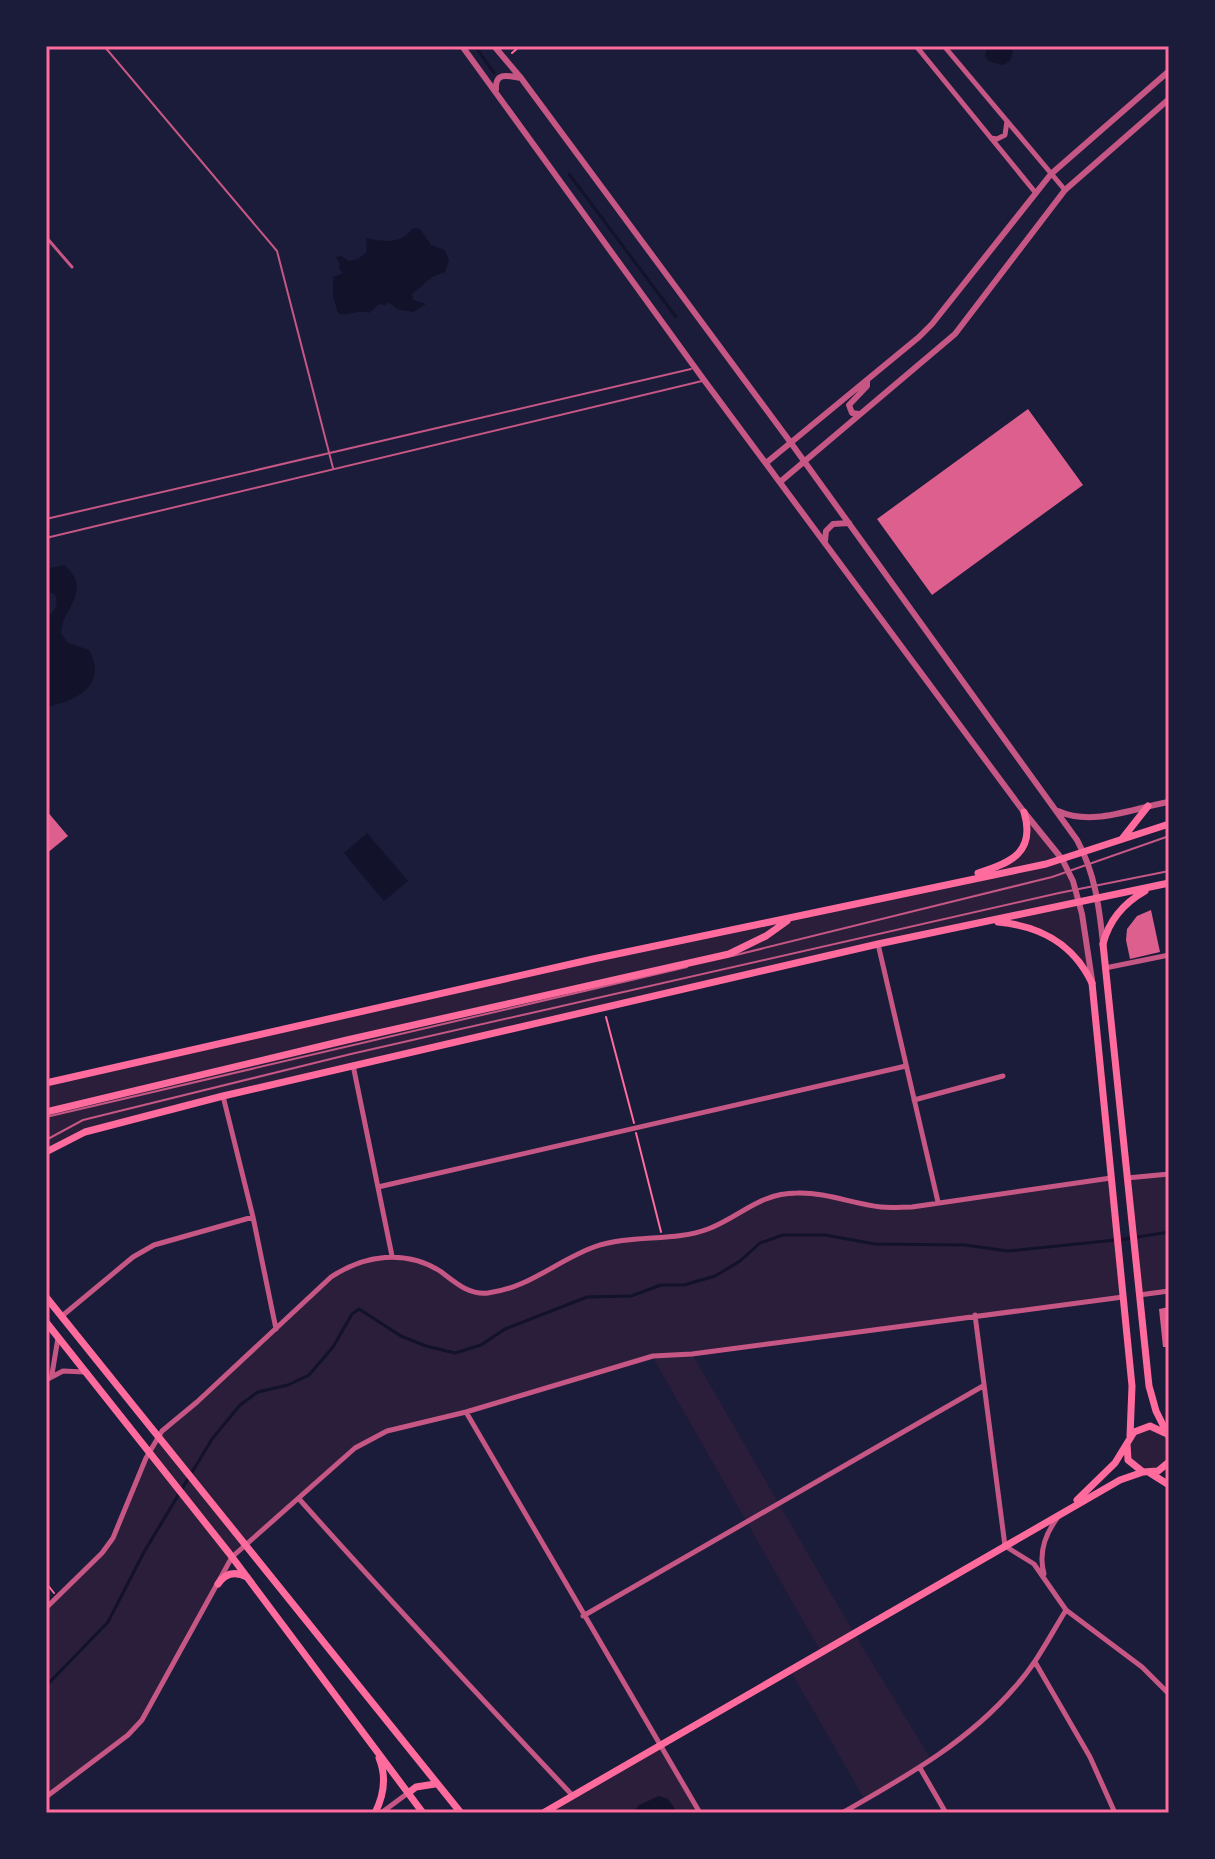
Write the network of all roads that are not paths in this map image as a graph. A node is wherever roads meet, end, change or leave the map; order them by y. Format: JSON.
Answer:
{"nodes":[{"id":1,"x":104,"y":46,"type":"edge"},
{"id":2,"x":462,"y":46,"type":"edge"},
{"id":3,"x":494,"y":46,"type":"edge"},
{"id":4,"x":916,"y":46,"type":"edge"},
{"id":5,"x":944,"y":46,"type":"edge"},
{"id":6,"x":1169,"y":71,"type":"edge"},
{"id":7,"x":521,"y":78,"type":"junction"},
{"id":8,"x":1169,"y":99,"type":"edge"},
{"id":9,"x":517,"y":121,"type":"junction"},
{"id":10,"x":1007,"y":121,"type":"junction"},
{"id":11,"x":990,"y":137,"type":"junction"},
{"id":12,"x":1051,"y":174,"type":"junction"},
{"id":13,"x":1065,"y":190,"type":"junction"},
{"id":14,"x":1035,"y":192,"type":"junction"},
{"id":15,"x":46,"y":237,"type":"edge"},
{"id":16,"x":72,"y":267,"type":"dead end"},
{"id":17,"x":695,"y":368,"type":"junction"},
{"id":18,"x":704,"y":380,"type":"junction"},
{"id":19,"x":867,"y":380,"type":"junction"},
{"id":20,"x":864,"y":412,"type":"junction"},
{"id":21,"x":791,"y":443,"type":"junction"},
{"id":22,"x":329,"y":453,"type":"junction"},
{"id":23,"x":804,"y":462,"type":"junction"},
{"id":24,"x":766,"y":463,"type":"junction"},
{"id":25,"x":333,"y":469,"type":"junction"},
{"id":26,"x":780,"y":482,"type":"junction"},
{"id":27,"x":46,"y":519,"type":"edge"},
{"id":28,"x":849,"y":523,"type":"junction"},
{"id":29,"x":46,"y":538,"type":"edge"},
{"id":30,"x":825,"y":541,"type":"junction"},
{"id":31,"x":1169,"y":802,"type":"edge"},
{"id":32,"x":1148,"y":806,"type":"junction"},
{"id":33,"x":1054,"y":809,"type":"junction"},
{"id":34,"x":1024,"y":812,"type":"junction"},
{"id":35,"x":1169,"y":824,"type":"edge"},
{"id":36,"x":1169,"y":836,"type":"edge"},
{"id":37,"x":1122,"y":839,"type":"junction"},
{"id":38,"x":1083,"y":851,"type":"junction"},
{"id":39,"x":1062,"y":859,"type":"junction"},
{"id":40,"x":1089,"y":865,"type":"junction"},
{"id":41,"x":1070,"y":871,"type":"junction"},
{"id":42,"x":1169,"y":871,"type":"edge"},
{"id":43,"x":947,"y":883,"type":"junction"},
{"id":44,"x":1169,"y":883,"type":"edge"},
{"id":45,"x":1095,"y":885,"type":"junction"},
{"id":46,"x":1158,"y":886,"type":"junction"},
{"id":47,"x":1076,"y":889,"type":"junction"},
{"id":48,"x":1097,"y":898,"type":"junction"},
{"id":49,"x":1079,"y":902,"type":"junction"},
{"id":50,"x":792,"y":917,"type":"junction"},
{"id":51,"x":988,"y":920,"type":"junction"},
{"id":52,"x":878,"y":944,"type":"junction"},
{"id":53,"x":1103,"y":944,"type":"junction"},
{"id":54,"x":1169,"y":955,"type":"edge"},
{"id":55,"x":1105,"y":968,"type":"junction"},
{"id":56,"x":1092,"y":983,"type":"junction"},
{"id":57,"x":353,"y":1065,"type":"junction"},
{"id":58,"x":906,"y":1066,"type":"junction"},
{"id":59,"x":1003,"y":1076,"type":"dead end"},
{"id":60,"x":46,"y":1083,"type":"edge"},
{"id":61,"x":223,"y":1096,"type":"junction"},
{"id":62,"x":914,"y":1100,"type":"junction"},
{"id":63,"x":46,"y":1115,"type":"edge"},
{"id":64,"x":46,"y":1140,"type":"edge"},
{"id":65,"x":46,"y":1152,"type":"edge"},
{"id":66,"x":1169,"y":1174,"type":"edge"},
{"id":67,"x":1111,"y":1178,"type":"junction"},
{"id":68,"x":1127,"y":1178,"type":"junction"},
{"id":69,"x":378,"y":1187,"type":"junction"},
{"id":70,"x":938,"y":1202,"type":"junction"},
{"id":71,"x":253,"y":1217,"type":"junction"},
{"id":72,"x":392,"y":1256,"type":"junction"},
{"id":73,"x":1169,"y":1291,"type":"edge"},
{"id":74,"x":1139,"y":1295,"type":"junction"},
{"id":75,"x":46,"y":1297,"type":"edge"},
{"id":76,"x":1123,"y":1297,"type":"junction"},
{"id":77,"x":975,"y":1315,"type":"junction"},
{"id":78,"x":62,"y":1316,"type":"junction"},
{"id":79,"x":46,"y":1322,"type":"edge"},
{"id":80,"x":276,"y":1329,"type":"junction"},
{"id":81,"x":58,"y":1338,"type":"junction"},
{"id":82,"x":85,"y":1372,"type":"junction"},
{"id":83,"x":49,"y":1377,"type":"edge"},
{"id":84,"x":983,"y":1386,"type":"junction"},
{"id":85,"x":466,"y":1412,"type":"junction"},
{"id":86,"x":158,"y":1436,"type":"junction"},
{"id":87,"x":1169,"y":1437,"type":"edge"},
{"id":88,"x":1129,"y":1438,"type":"junction"},
{"id":89,"x":150,"y":1452,"type":"junction"},
{"id":90,"x":1169,"y":1462,"type":"edge"},
{"id":91,"x":1146,"y":1472,"type":"junction"},
{"id":92,"x":1169,"y":1485,"type":"edge"},
{"id":93,"x":300,"y":1499,"type":"junction"},
{"id":94,"x":1060,"y":1514,"type":"junction"},
{"id":95,"x":245,"y":1544,"type":"junction"},
{"id":96,"x":1005,"y":1546,"type":"junction"},
{"id":97,"x":232,"y":1557,"type":"junction"},
{"id":98,"x":247,"y":1577,"type":"junction"},
{"id":99,"x":1045,"y":1579,"type":"junction"},
{"id":100,"x":218,"y":1584,"type":"junction"},
{"id":101,"x":46,"y":1608,"type":"edge"},
{"id":102,"x":1066,"y":1610,"type":"junction"},
{"id":103,"x":583,"y":1616,"type":"junction"},
{"id":104,"x":1035,"y":1662,"type":"junction"},
{"id":105,"x":1169,"y":1694,"type":"edge"},
{"id":106,"x":661,"y":1745,"type":"junction"},
{"id":107,"x":375,"y":1749,"type":"junction"},
{"id":108,"x":920,"y":1768,"type":"junction"},
{"id":109,"x":435,"y":1784,"type":"junction"},
{"id":110,"x":408,"y":1793,"type":"junction"},
{"id":111,"x":573,"y":1796,"type":"junction"},
{"id":112,"x":46,"y":1797,"type":"edge"},
{"id":113,"x":454,"y":1805,"type":"junction"},
{"id":114,"x":375,"y":1813,"type":"edge"},
{"id":115,"x":381,"y":1813,"type":"edge"},
{"id":116,"x":423,"y":1813,"type":"edge"},
{"id":117,"x":461,"y":1813,"type":"edge"},
{"id":118,"x":468,"y":1813,"type":"edge"},
{"id":119,"x":543,"y":1813,"type":"edge"},
{"id":120,"x":700,"y":1813,"type":"edge"},
{"id":121,"x":842,"y":1813,"type":"edge"},
{"id":122,"x":946,"y":1813,"type":"edge"},
{"id":123,"x":1115,"y":1813,"type":"edge"}],
"edges":[{"from":1,"to":22,"type":"lane"},
{"from":2,"to":9,"type":"street"},
{"from":3,"to":7,"type":"street"},
{"from":4,"to":11,"type":"street"},
{"from":5,"to":10,"type":"street"},
{"from":6,"to":12,"type":"street"},
{"from":7,"to":9,"type":"street"},
{"from":7,"to":21,"type":"street"},
{"from":8,"to":13,"type":"street"},
{"from":9,"to":17,"type":"street"},
{"from":10,"to":11,"type":"street"},
{"from":10,"to":12,"type":"street"},
{"from":11,"to":14,"type":"street"},
{"from":12,"to":13,"type":"street"},
{"from":12,"to":14,"type":"street"},
{"from":13,"to":20,"type":"street"},
{"from":14,"to":19,"type":"street"},
{"from":15,"to":16,"type":"street"},
{"from":17,"to":18,"type":"street"},
{"from":17,"to":22,"type":"lane"},
{"from":18,"to":24,"type":"street"},
{"from":18,"to":25,"type":"lane"},
{"from":19,"to":20,"type":"street"},
{"from":19,"to":21,"type":"street"},
{"from":20,"to":23,"type":"street"},
{"from":21,"to":23,"type":"street"},
{"from":21,"to":24,"type":"street"},
{"from":22,"to":25,"type":"lane"},
{"from":22,"to":27,"type":"lane"},
{"from":23,"to":26,"type":"street"},
{"from":23,"to":28,"type":"street"},
{"from":24,"to":26,"type":"street"},
{"from":25,"to":29,"type":"lane"},
{"from":26,"to":30,"type":"street"},
{"from":28,"to":30,"type":"street"},
{"from":28,"to":33,"type":"street"},
{"from":30,"to":34,"type":"street"},
{"from":31,"to":32,"type":"street"},
{"from":32,"to":33,"type":"street"},
{"from":32,"to":37,"type":"main road"},
{"from":33,"to":38,"type":"street"},
{"from":34,"to":39,"type":"street"},
{"from":34,"to":43,"type":"main road"},
{"from":35,"to":37,"type":"main road"},
{"from":36,"to":40,"type":"lane"},
{"from":37,"to":38,"type":"main road"},
{"from":38,"to":39,"type":"main road"},
{"from":38,"to":40,"type":"street"},
{"from":39,"to":41,"type":"street"},
{"from":39,"to":43,"type":"main road"},
{"from":40,"to":41,"type":"lane"},
{"from":40,"to":45,"type":"street"},
{"from":41,"to":47,"type":"street"},
{"from":41,"to":63,"type":"lane"},
{"from":42,"to":45,"type":"lane"},
{"from":43,"to":50,"type":"main road"},
{"from":44,"to":46,"type":"main road"},
{"from":45,"to":47,"type":"lane"},
{"from":45,"to":48,"type":"street"},
{"from":46,"to":48,"type":"main road"},
{"from":46,"to":53,"type":"main road"},
{"from":47,"to":49,"type":"street"},
{"from":47,"to":64,"type":"lane"},
{"from":48,"to":49,"type":"main road"},
{"from":48,"to":53,"type":"street"},
{"from":49,"to":51,"type":"main road"},
{"from":49,"to":56,"type":"street"},
{"from":50,"to":60,"type":"main road"},
{"from":50,"to":63,"type":"main road"},
{"from":51,"to":52,"type":"main road"},
{"from":51,"to":56,"type":"main road"},
{"from":52,"to":57,"type":"main road"},
{"from":52,"to":58,"type":"street"},
{"from":53,"to":55,"type":"main road"},
{"from":54,"to":55,"type":"street"},
{"from":55,"to":68,"type":"main road"},
{"from":56,"to":67,"type":"main road"},
{"from":57,"to":61,"type":"main road"},
{"from":57,"to":69,"type":"street"},
{"from":58,"to":62,"type":"street"},
{"from":58,"to":69,"type":"street"},
{"from":59,"to":62,"type":"street"},
{"from":61,"to":65,"type":"main road"},
{"from":61,"to":71,"type":"street"},
{"from":62,"to":70,"type":"street"},
{"from":66,"to":68,"type":"street"},
{"from":67,"to":70,"type":"street"},
{"from":67,"to":76,"type":"main road"},
{"from":68,"to":74,"type":"main road"},
{"from":69,"to":72,"type":"street"},
{"from":70,"to":72,"type":"street"},
{"from":71,"to":78,"type":"street"},
{"from":71,"to":80,"type":"street"},
{"from":72,"to":80,"type":"street"},
{"from":73,"to":74,"type":"street"},
{"from":74,"to":87,"type":"main road"},
{"from":75,"to":78,"type":"main road"},
{"from":76,"to":77,"type":"street"},
{"from":76,"to":88,"type":"main road"},
{"from":77,"to":84,"type":"street"},
{"from":77,"to":85,"type":"street"},
{"from":78,"to":86,"type":"main road"},
{"from":79,"to":81,"type":"main road"},
{"from":80,"to":86,"type":"street"},
{"from":81,"to":82,"type":"main road"},
{"from":81,"to":83,"type":"street"},
{"from":82,"to":83,"type":"street"},
{"from":82,"to":89,"type":"main road"},
{"from":84,"to":96,"type":"street"},
{"from":84,"to":103,"type":"street"},
{"from":85,"to":93,"type":"street"},
{"from":85,"to":103,"type":"street"},
{"from":86,"to":89,"type":"street"},
{"from":86,"to":95,"type":"main road"},
{"from":87,"to":88,"type":"main road"},
{"from":88,"to":91,"type":"main road"},
{"from":88,"to":94,"type":"main road"},
{"from":89,"to":97,"type":"main road"},
{"from":89,"to":101,"type":"street"},
{"from":90,"to":91,"type":"main road"},
{"from":91,"to":92,"type":"main road"},
{"from":91,"to":94,"type":"main road"},
{"from":93,"to":95,"type":"street"},
{"from":93,"to":111,"type":"street"},
{"from":94,"to":96,"type":"main road"},
{"from":94,"to":99,"type":"street"},
{"from":95,"to":97,"type":"street"},
{"from":95,"to":109,"type":"main road"},
{"from":96,"to":99,"type":"street"},
{"from":96,"to":106,"type":"main road"},
{"from":97,"to":98,"type":"main road"},
{"from":97,"to":100,"type":"street"},
{"from":98,"to":100,"type":"main road"},
{"from":98,"to":107,"type":"main road"},
{"from":99,"to":102,"type":"street"},
{"from":100,"to":112,"type":"street"},
{"from":102,"to":104,"type":"street"},
{"from":102,"to":105,"type":"street"},
{"from":103,"to":106,"type":"street"},
{"from":104,"to":108,"type":"street"},
{"from":104,"to":123,"type":"street"},
{"from":106,"to":111,"type":"main road"},
{"from":106,"to":120,"type":"street"},
{"from":107,"to":110,"type":"main road"},
{"from":107,"to":114,"type":"main road"},
{"from":108,"to":121,"type":"street"},
{"from":108,"to":122,"type":"street"},
{"from":109,"to":110,"type":"main road"},
{"from":109,"to":113,"type":"main road"},
{"from":110,"to":115,"type":"street"},
{"from":110,"to":116,"type":"main road"},
{"from":111,"to":119,"type":"main road"},
{"from":113,"to":117,"type":"main road"},
{"from":113,"to":118,"type":"main road"}]}
